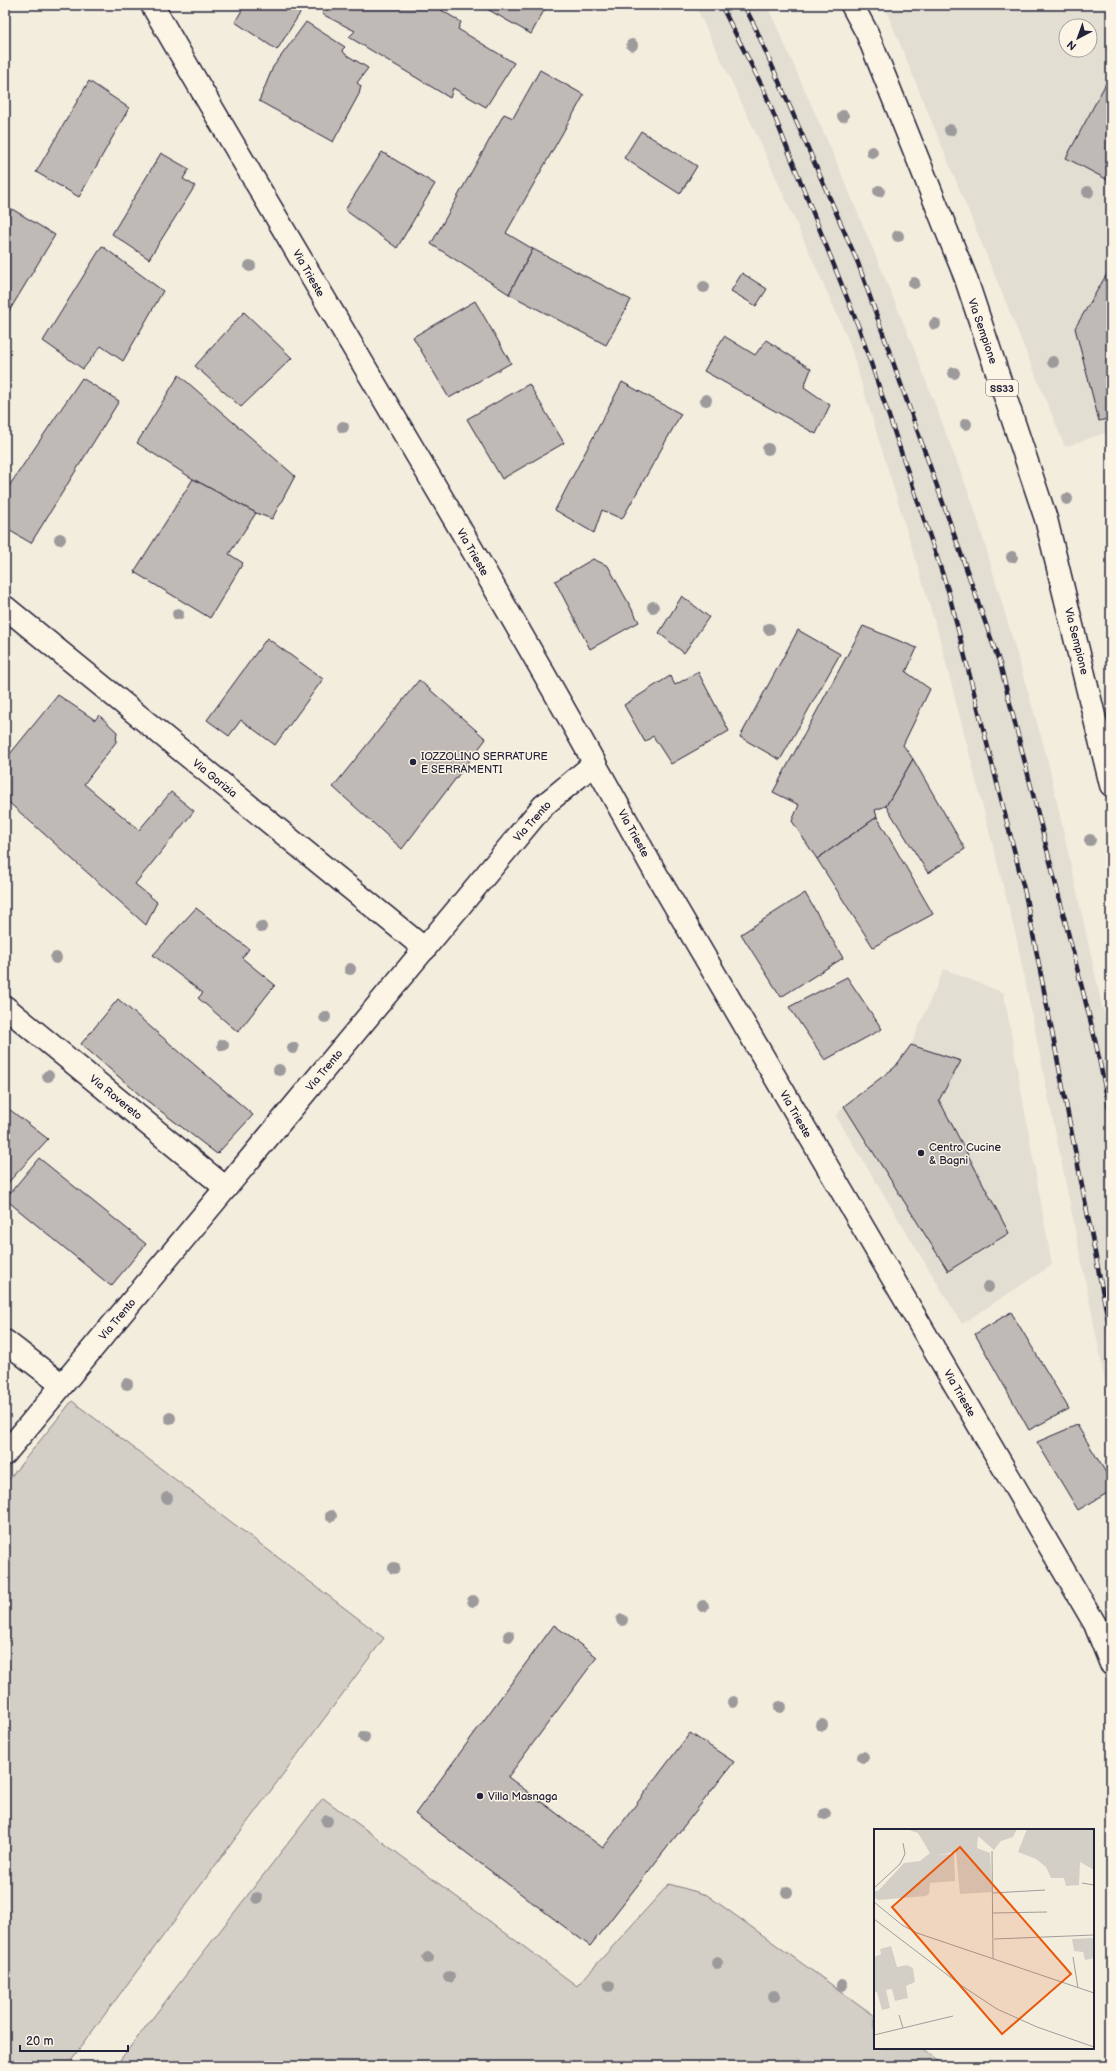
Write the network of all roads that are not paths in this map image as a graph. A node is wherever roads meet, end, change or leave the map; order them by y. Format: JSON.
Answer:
{"nodes":[{"id":1,"x":152,"y":5,"type":"edge"},
{"id":2,"x":852,"y":5,"type":"edge"},
{"id":3,"x":5,"y":608,"type":"edge"},
{"id":4,"x":595,"y":763,"type":"junction"},
{"id":5,"x":1111,"y":785,"type":"edge"},
{"id":6,"x":425,"y":949,"type":"junction"},
{"id":7,"x":5,"y":1007,"type":"edge"},
{"id":8,"x":226,"y":1188,"type":"junction"},
{"id":9,"x":5,"y":1341,"type":"edge"},
{"id":10,"x":62,"y":1385,"type":"junction"},
{"id":11,"x":5,"y":1454,"type":"edge"},
{"id":12,"x":1111,"y":1664,"type":"edge"}],
"edges":[{"from":1,"to":4,"type":"street","name":"Via Trieste"},
{"from":2,"to":5,"type":"street","name":"Via Sempione","number":"SS33"},
{"from":3,"to":6,"type":"street","name":"Via Gorizia"},
{"from":4,"to":6,"type":"street","name":"Via Trento"},
{"from":4,"to":12,"type":"street","name":"Via Trieste"},
{"from":6,"to":8,"type":"street","name":"Via Trento"},
{"from":7,"to":8,"type":"street","name":"Via Rovereto"},
{"from":8,"to":10,"type":"street","name":"Via Trento"},
{"from":9,"to":10,"type":"street"},
{"from":10,"to":11,"type":"street","name":"Via Trento"}]}
